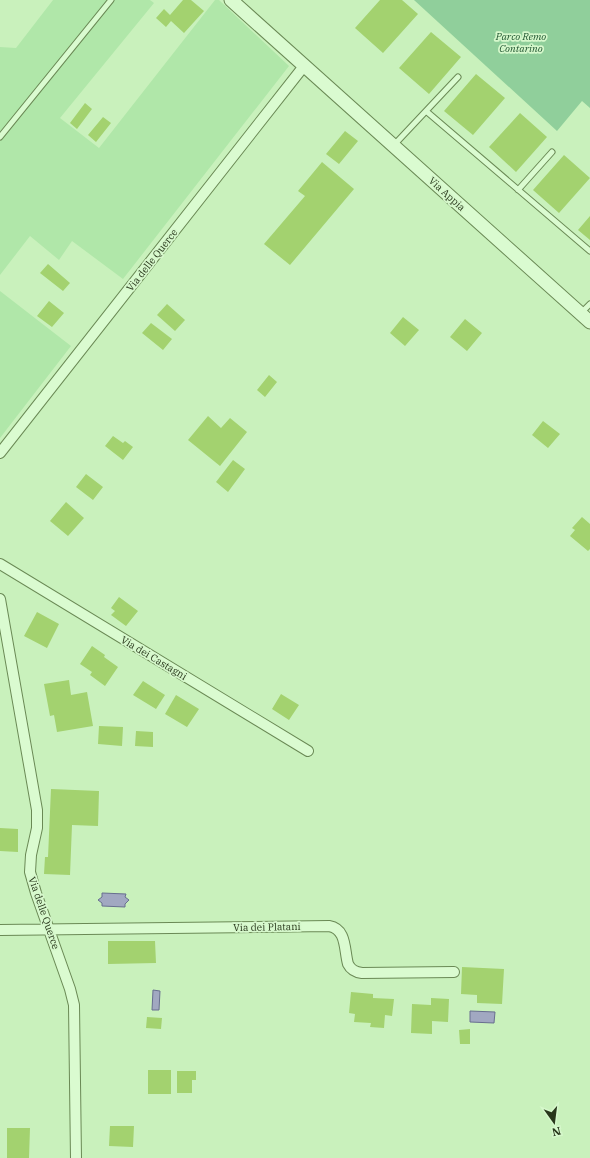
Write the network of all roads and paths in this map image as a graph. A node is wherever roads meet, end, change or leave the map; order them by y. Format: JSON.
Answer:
{"nodes":[{"id":1,"x":111,"y":0,"type":"edge"},
{"id":2,"x":231,"y":0,"type":"edge"},
{"id":3,"x":304,"y":66,"type":"junction"},
{"id":4,"x":458,"y":77,"type":"dead end"},
{"id":5,"x":426,"y":111,"type":"junction"},
{"id":6,"x":0,"y":137,"type":"edge"},
{"id":7,"x":393,"y":146,"type":"junction"},
{"id":8,"x":552,"y":152,"type":"dead end"},
{"id":9,"x":518,"y":190,"type":"junction"},
{"id":10,"x":590,"y":251,"type":"edge"},
{"id":11,"x":590,"y":304,"type":"edge"},
{"id":12,"x":585,"y":318,"type":"edge"},
{"id":13,"x":0,"y":453,"type":"edge"},
{"id":14,"x":0,"y":564,"type":"edge"},
{"id":15,"x":0,"y":599,"type":"edge"},
{"id":16,"x":308,"y":751,"type":"dead end"},
{"id":17,"x":0,"y":930,"type":"edge"},
{"id":18,"x":49,"y":930,"type":"junction"},
{"id":19,"x":454,"y":972,"type":"dead end"},
{"id":20,"x":76,"y":1158,"type":"edge"}],
"edges":[{"from":1,"to":6,"type":"lane"},
{"from":2,"to":3,"type":"street","name":"Via Appia"},
{"from":3,"to":7,"type":"street","name":"Via Appia"},
{"from":3,"to":13,"type":"street","name":"Via delle Querce"},
{"from":4,"to":5,"type":"lane"},
{"from":5,"to":7,"type":"lane"},
{"from":5,"to":9,"type":"lane"},
{"from":7,"to":12,"type":"street","name":"Via Appia"},
{"from":8,"to":9,"type":"lane"},
{"from":9,"to":10,"type":"lane"},
{"from":11,"to":12,"type":"lane"},
{"from":14,"to":16,"type":"street","name":"Via dei Castagni"},
{"from":15,"to":18,"type":"street","name":"Via delle Querce"},
{"from":17,"to":18,"type":"street","name":"Via dei Platani"},
{"from":18,"to":19,"type":"street","name":"Via dei Platani"},
{"from":18,"to":20,"type":"street","name":"Via delle Querce"}]}
